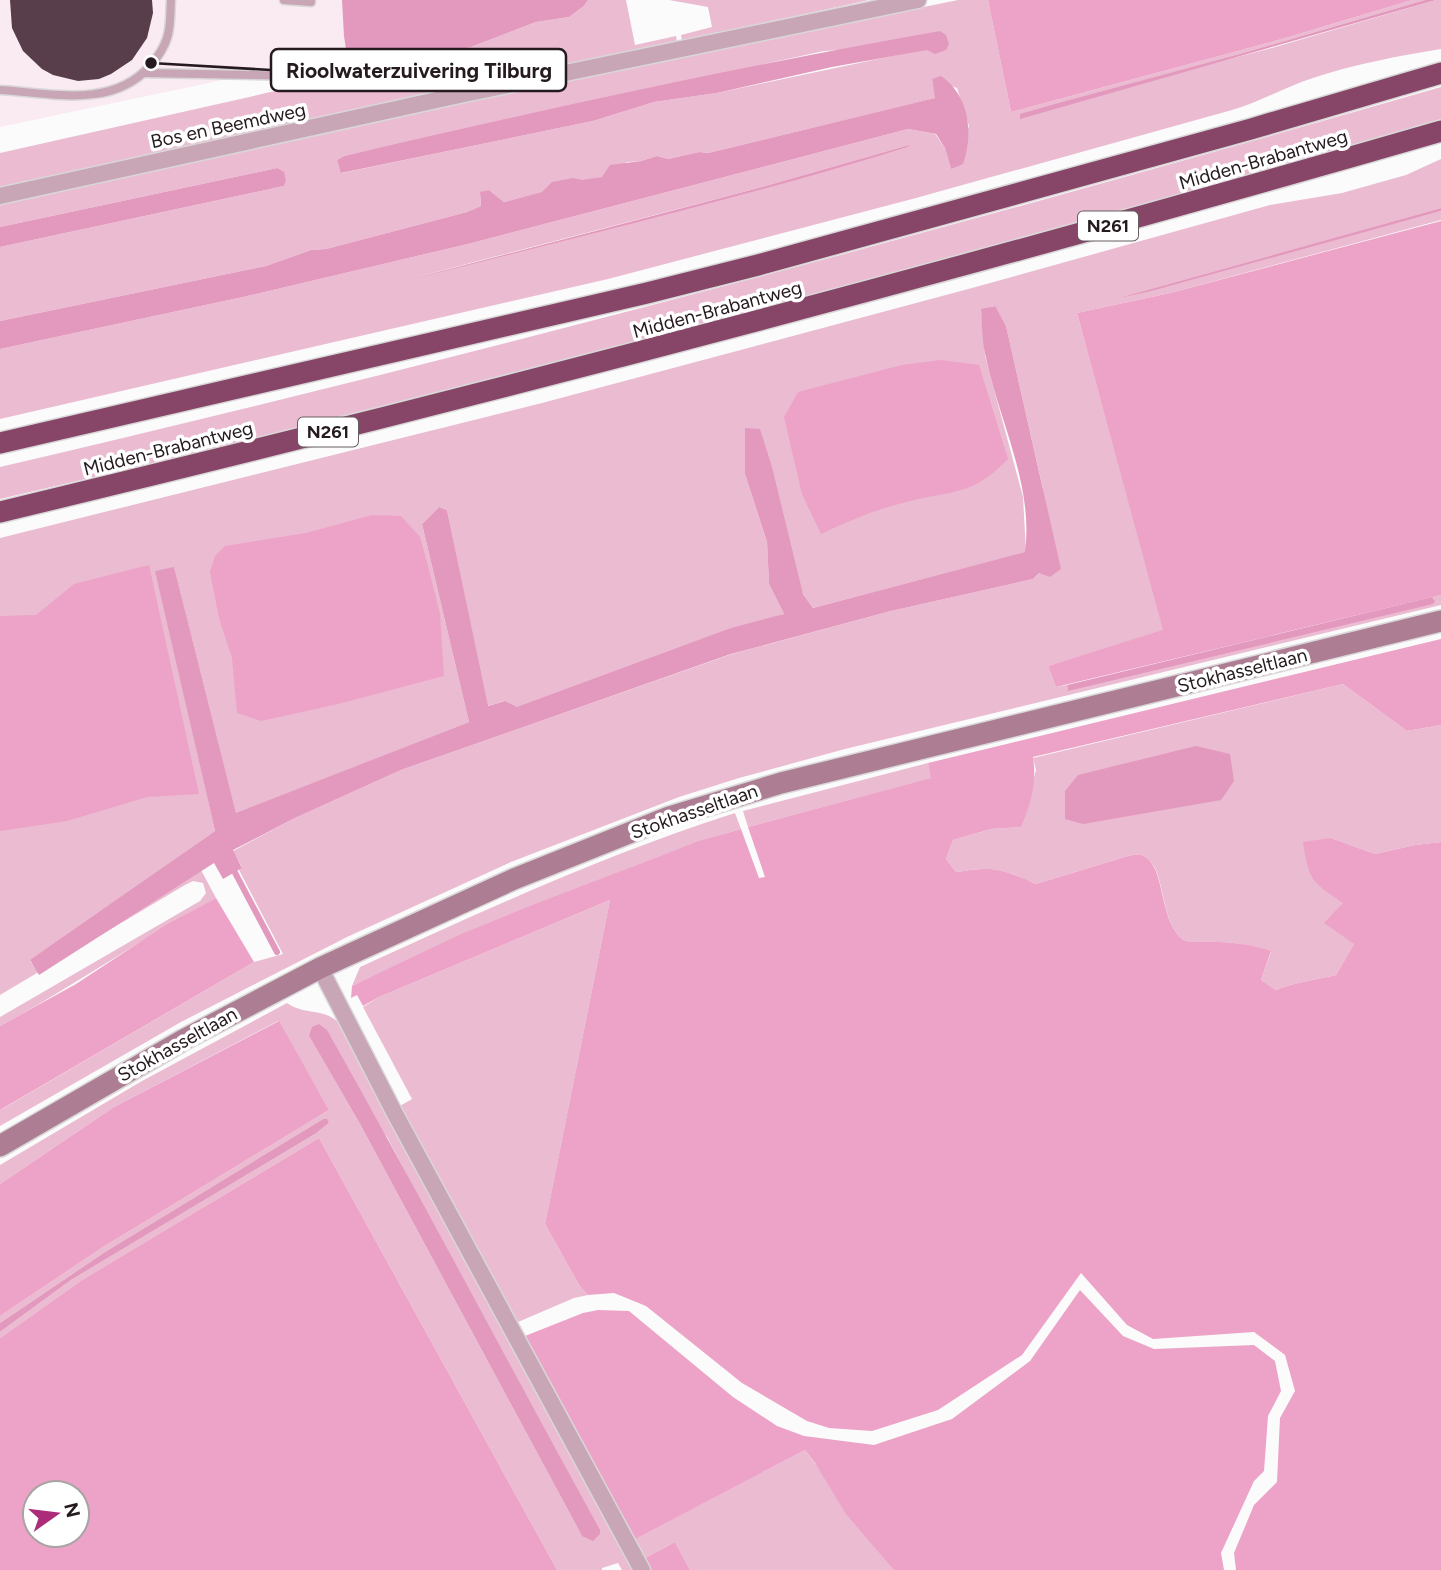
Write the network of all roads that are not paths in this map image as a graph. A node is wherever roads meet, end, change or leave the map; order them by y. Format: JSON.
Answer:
{"nodes":[{"id":1,"x":171,"y":0,"type":"edge"},
{"id":2,"x":284,"y":0,"type":"edge"},
{"id":3,"x":918,"y":0,"type":"edge"},
{"id":4,"x":311,"y":2,"type":"edge"},
{"id":5,"x":333,"y":69,"type":"dead end"},
{"id":6,"x":144,"y":73,"type":"junction"},
{"id":7,"x":1441,"y":73,"type":"edge"},
{"id":8,"x":0,"y":90,"type":"edge"},
{"id":9,"x":1441,"y":131,"type":"edge"},
{"id":10,"x":0,"y":196,"type":"edge"},
{"id":11,"x":0,"y":443,"type":"edge"},
{"id":12,"x":0,"y":512,"type":"edge"},
{"id":13,"x":1441,"y":621,"type":"edge"},
{"id":14,"x":320,"y":968,"type":"junction"},
{"id":15,"x":0,"y":1146,"type":"edge"},
{"id":16,"x":642,"y":1570,"type":"edge"}],
"edges":[{"from":1,"to":6,"type":"lane"},
{"from":2,"to":4,"type":"lane"},
{"from":3,"to":10,"type":"street","name":"Bos en Beemdweg"},
{"from":5,"to":6,"type":"lane"},
{"from":6,"to":8,"type":"lane"},
{"from":7,"to":11,"type":"highway","name":"Midden-Brabantweg"},
{"from":9,"to":12,"type":"highway","name":"Midden-Brabantweg","number":"N261"},
{"from":13,"to":14,"type":"street","name":"Stokhasseltlaan"},
{"from":14,"to":15,"type":"street","name":"Stokhasseltlaan"},
{"from":14,"to":16,"type":"street"}]}
